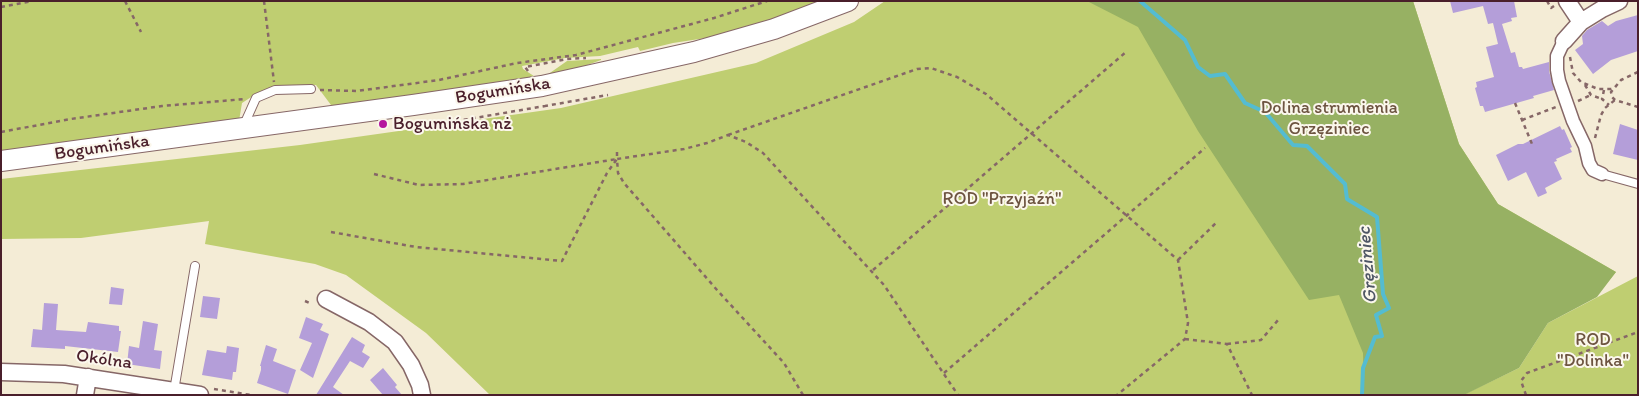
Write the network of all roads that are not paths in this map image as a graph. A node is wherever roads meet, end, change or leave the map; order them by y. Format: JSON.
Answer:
{"nodes":[{"id":1,"x":848,"y":1,"type":"edge"},
{"id":2,"x":1567,"y":1,"type":"edge"},
{"id":3,"x":1619,"y":1,"type":"edge"},
{"id":4,"x":1582,"y":22,"type":"junction"},
{"id":5,"x":1566,"y":47,"type":"joint"},
{"id":6,"x":311,"y":89,"type":"road end"},
{"id":7,"x":242,"y":129,"type":"junction"},
{"id":8,"x":1,"y":161,"type":"edge"},
{"id":9,"x":1602,"y":174,"type":"joint"},
{"id":10,"x":1638,"y":184,"type":"edge"},
{"id":11,"x":195,"y":266,"type":"dead end"},
{"id":12,"x":326,"y":299,"type":"dead end"},
{"id":13,"x":1,"y":372,"type":"edge"},
{"id":14,"x":88,"y":377,"type":"junction"},
{"id":15,"x":174,"y":391,"type":"junction"},
{"id":16,"x":85,"y":395,"type":"edge"},
{"id":17,"x":200,"y":395,"type":"edge"},
{"id":18,"x":422,"y":395,"type":"edge"}],
"edges":[{"from":1,"to":7,"type":"street","name":"Bogumińska"},
{"from":2,"to":4,"type":"street"},
{"from":3,"to":4,"type":"street"},
{"from":4,"to":5,"type":"street"},
{"from":5,"to":9,"type":"street"},
{"from":6,"to":7,"type":"lane"},
{"from":7,"to":8,"type":"street","name":"Bogumińska"},
{"from":9,"to":10,"type":"lane"},
{"from":11,"to":15,"type":"lane"},
{"from":12,"to":18,"type":"street"},
{"from":13,"to":14,"type":"street","name":"Okólna"},
{"from":14,"to":15,"type":"street","name":"Okólna"},
{"from":14,"to":16,"type":"street"},
{"from":15,"to":17,"type":"street","name":"Okólna"}]}
